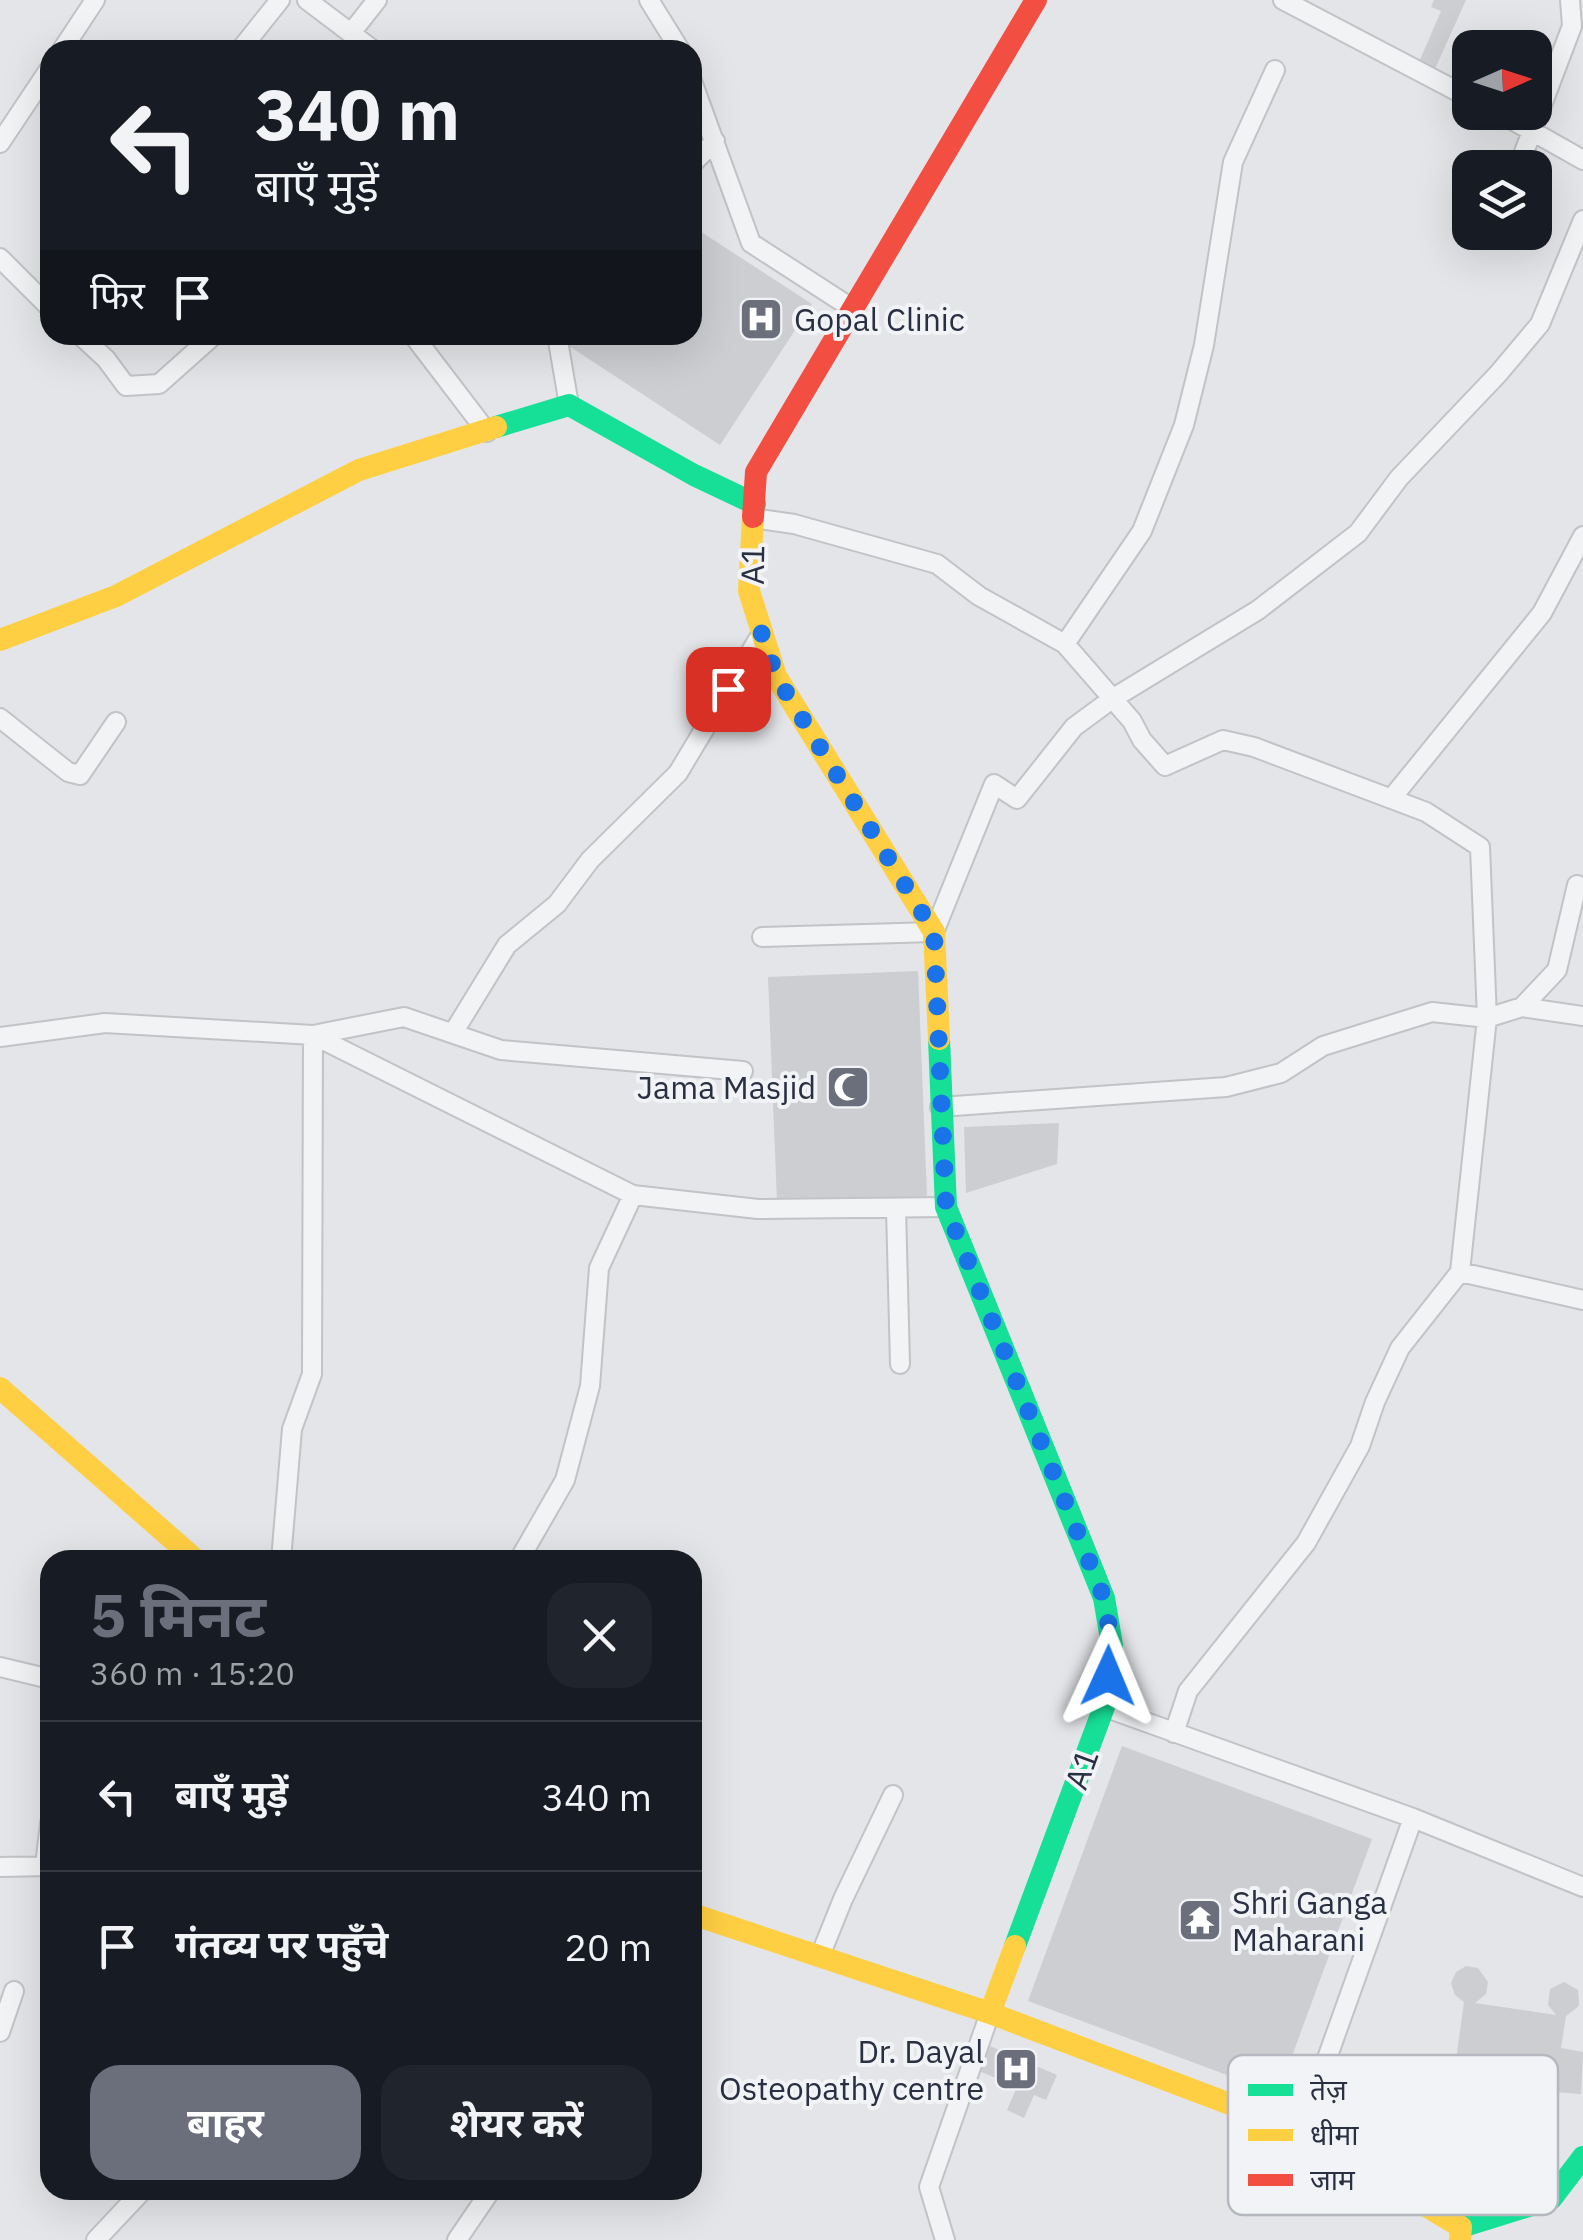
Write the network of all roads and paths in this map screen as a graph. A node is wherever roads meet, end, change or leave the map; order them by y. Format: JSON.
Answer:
{"nodes":[{"id":1,"x":95,"y":0,"type":"edge"},
{"id":2,"x":280,"y":0,"type":"edge"},
{"id":3,"x":307,"y":0,"type":"edge"},
{"id":4,"x":377,"y":0,"type":"edge"},
{"id":5,"x":649,"y":0,"type":"edge"},
{"id":6,"x":1036,"y":0,"type":"edge"},
{"id":7,"x":1283,"y":0,"type":"edge"},
{"id":8,"x":1570,"y":0,"type":"edge"},
{"id":9,"x":352,"y":33,"type":"junction"},
{"id":10,"x":69,"y":40,"type":"edge"},
{"id":11,"x":248,"y":40,"type":"edge"},
{"id":12,"x":361,"y":40,"type":"edge"},
{"id":13,"x":674,"y":40,"type":"edge"},
{"id":14,"x":1275,"y":70,"type":"dead end"},
{"id":15,"x":1552,"y":75,"type":"edge"},
{"id":16,"x":40,"y":83,"type":"edge"},
{"id":17,"x":1452,"y":89,"type":"edge"},
{"id":18,"x":702,"y":107,"type":"edge"},
{"id":19,"x":1533,"y":130,"type":"edge"},
{"id":20,"x":716,"y":142,"type":"junction"},
{"id":21,"x":0,"y":143,"type":"edge"},
{"id":22,"x":702,"y":155,"type":"edge"},
{"id":23,"x":1583,"y":160,"type":"edge"},
{"id":24,"x":1583,"y":220,"type":"edge"},
{"id":25,"x":0,"y":258,"type":"edge"},
{"id":26,"x":40,"y":298,"type":"edge"},
{"id":27,"x":853,"y":309,"type":"junction"},
{"id":28,"x":91,"y":345,"type":"edge"},
{"id":29,"x":203,"y":345,"type":"edge"},
{"id":30,"x":420,"y":345,"type":"edge"},
{"id":31,"x":559,"y":345,"type":"edge"},
{"id":32,"x":569,"y":405,"type":"junction"},
{"id":33,"x":487,"y":432,"type":"junction"},
{"id":34,"x":754,"y":511,"type":"junction"},
{"id":35,"x":1583,"y":536,"type":"edge"},
{"id":36,"x":762,"y":633,"type":"junction"},
{"id":37,"x":0,"y":640,"type":"edge"},
{"id":38,"x":1066,"y":644,"type":"junction"},
{"id":39,"x":1112,"y":699,"type":"junction"},
{"id":40,"x":0,"y":718,"type":"edge"},
{"id":41,"x":116,"y":722,"type":"dead end"},
{"id":42,"x":1391,"y":799,"type":"junction"},
{"id":43,"x":1577,"y":884,"type":"dead end"},
{"id":44,"x":934,"y":932,"type":"junction"},
{"id":45,"x":762,"y":937,"type":"dead end"},
{"id":46,"x":1522,"y":1007,"type":"junction"},
{"id":47,"x":1583,"y":1016,"type":"edge"},
{"id":48,"x":1487,"y":1018,"type":"junction"},
{"id":49,"x":453,"y":1033,"type":"junction"},
{"id":50,"x":313,"y":1035,"type":"junction"},
{"id":51,"x":0,"y":1037,"type":"edge"},
{"id":52,"x":743,"y":1071,"type":"dead end"},
{"id":53,"x":940,"y":1107,"type":"junction"},
{"id":54,"x":634,"y":1195,"type":"junction"},
{"id":55,"x":946,"y":1207,"type":"junction"},
{"id":56,"x":896,"y":1208,"type":"junction"},
{"id":57,"x":1460,"y":1272,"type":"junction"},
{"id":58,"x":1583,"y":1300,"type":"edge"},
{"id":59,"x":900,"y":1364,"type":"dead end"},
{"id":60,"x":0,"y":1388,"type":"edge"},
{"id":61,"x":185,"y":1550,"type":"edge"},
{"id":62,"x":282,"y":1550,"type":"edge"},
{"id":63,"x":525,"y":1550,"type":"edge"},
{"id":64,"x":0,"y":1668,"type":"edge"},
{"id":65,"x":40,"y":1677,"type":"edge"},
{"id":66,"x":1104,"y":1707,"type":"junction"},
{"id":67,"x":1174,"y":1733,"type":"junction"},
{"id":68,"x":893,"y":1795,"type":"dead end"},
{"id":69,"x":1414,"y":1818,"type":"junction"},
{"id":70,"x":40,"y":1866,"type":"edge"},
{"id":71,"x":0,"y":1868,"type":"edge"},
{"id":72,"x":1583,"y":1888,"type":"edge"},
{"id":73,"x":702,"y":1917,"type":"edge"},
{"id":74,"x":820,"y":1956,"type":"junction"},
{"id":75,"x":14,"y":1991,"type":"dead end"},
{"id":76,"x":990,"y":2013,"type":"junction"},
{"id":77,"x":0,"y":2032,"type":"edge"},
{"id":78,"x":1328,"y":2055,"type":"edge"},
{"id":79,"x":1228,"y":2103,"type":"edge"},
{"id":80,"x":1583,"y":2158,"type":"edge"},
{"id":81,"x":1558,"y":2190,"type":"edge"},
{"id":82,"x":134,"y":2200,"type":"edge"},
{"id":83,"x":484,"y":2200,"type":"edge"},
{"id":84,"x":1432,"y":2215,"type":"edge"},
{"id":85,"x":1508,"y":2215,"type":"edge"},
{"id":86,"x":1460,"y":2233,"type":"edge"},
{"id":87,"x":96,"y":2240,"type":"edge"},
{"id":88,"x":457,"y":2240,"type":"edge"},
{"id":89,"x":945,"y":2240,"type":"edge"}],
"edges":[{"from":1,"to":10,"type":"street"},
{"from":2,"to":11,"type":"street"},
{"from":3,"to":9,"type":"street"},
{"from":4,"to":9,"type":"street"},
{"from":5,"to":13,"type":"street"},
{"from":6,"to":27,"type":"main road","name":"A1"},
{"from":7,"to":17,"type":"street"},
{"from":8,"to":15,"type":"street"},
{"from":9,"to":12,"type":"street"},
{"from":14,"to":38,"type":"street"},
{"from":16,"to":21,"type":"street"},
{"from":18,"to":20,"type":"street"},
{"from":19,"to":23,"type":"street"},
{"from":20,"to":22,"type":"street"},
{"from":20,"to":27,"type":"street"},
{"from":24,"to":39,"type":"street"},
{"from":25,"to":26,"type":"street"},
{"from":27,"to":34,"type":"main road","name":"A1"},
{"from":28,"to":29,"type":"street"},
{"from":30,"to":33,"type":"street"},
{"from":31,"to":32,"type":"street"},
{"from":32,"to":33,"type":"main road"},
{"from":32,"to":34,"type":"main road"},
{"from":33,"to":37,"type":"main road"},
{"from":34,"to":36,"type":"main road","name":"A1"},
{"from":34,"to":38,"type":"street"},
{"from":35,"to":42,"type":"street"},
{"from":36,"to":44,"type":"main road","name":"A1"},
{"from":36,"to":49,"type":"street"},
{"from":38,"to":39,"type":"street"},
{"from":39,"to":42,"type":"street"},
{"from":39,"to":44,"type":"street"},
{"from":40,"to":41,"type":"street"},
{"from":42,"to":48,"type":"street"},
{"from":43,"to":46,"type":"street"},
{"from":44,"to":45,"type":"street"},
{"from":44,"to":53,"type":"main road","name":"A1"},
{"from":46,"to":47,"type":"street"},
{"from":46,"to":48,"type":"street"},
{"from":48,"to":53,"type":"street"},
{"from":48,"to":57,"type":"street"},
{"from":49,"to":50,"type":"street"},
{"from":49,"to":52,"type":"street"},
{"from":50,"to":51,"type":"street"},
{"from":50,"to":54,"type":"street"},
{"from":50,"to":62,"type":"street"},
{"from":53,"to":55,"type":"main road","name":"A1"},
{"from":54,"to":56,"type":"street"},
{"from":54,"to":63,"type":"street"},
{"from":55,"to":56,"type":"street"},
{"from":55,"to":66,"type":"main road","name":"A1"},
{"from":56,"to":59,"type":"street"},
{"from":57,"to":58,"type":"street"},
{"from":57,"to":67,"type":"street"},
{"from":60,"to":61,"type":"main road"},
{"from":64,"to":65,"type":"street"},
{"from":66,"to":67,"type":"street"},
{"from":66,"to":76,"type":"main road","name":"A1"},
{"from":67,"to":69,"type":"street"},
{"from":68,"to":74,"type":"street"},
{"from":69,"to":72,"type":"street"},
{"from":69,"to":78,"type":"street"},
{"from":70,"to":71,"type":"street"},
{"from":73,"to":74,"type":"main road"},
{"from":74,"to":76,"type":"main road"},
{"from":75,"to":77,"type":"street"},
{"from":76,"to":79,"type":"main road"},
{"from":76,"to":89,"type":"street"},
{"from":80,"to":81,"type":"main road"},
{"from":82,"to":87,"type":"street"},
{"from":83,"to":88,"type":"street"},
{"from":84,"to":86,"type":"main road"},
{"from":85,"to":86,"type":"main road"}]}
